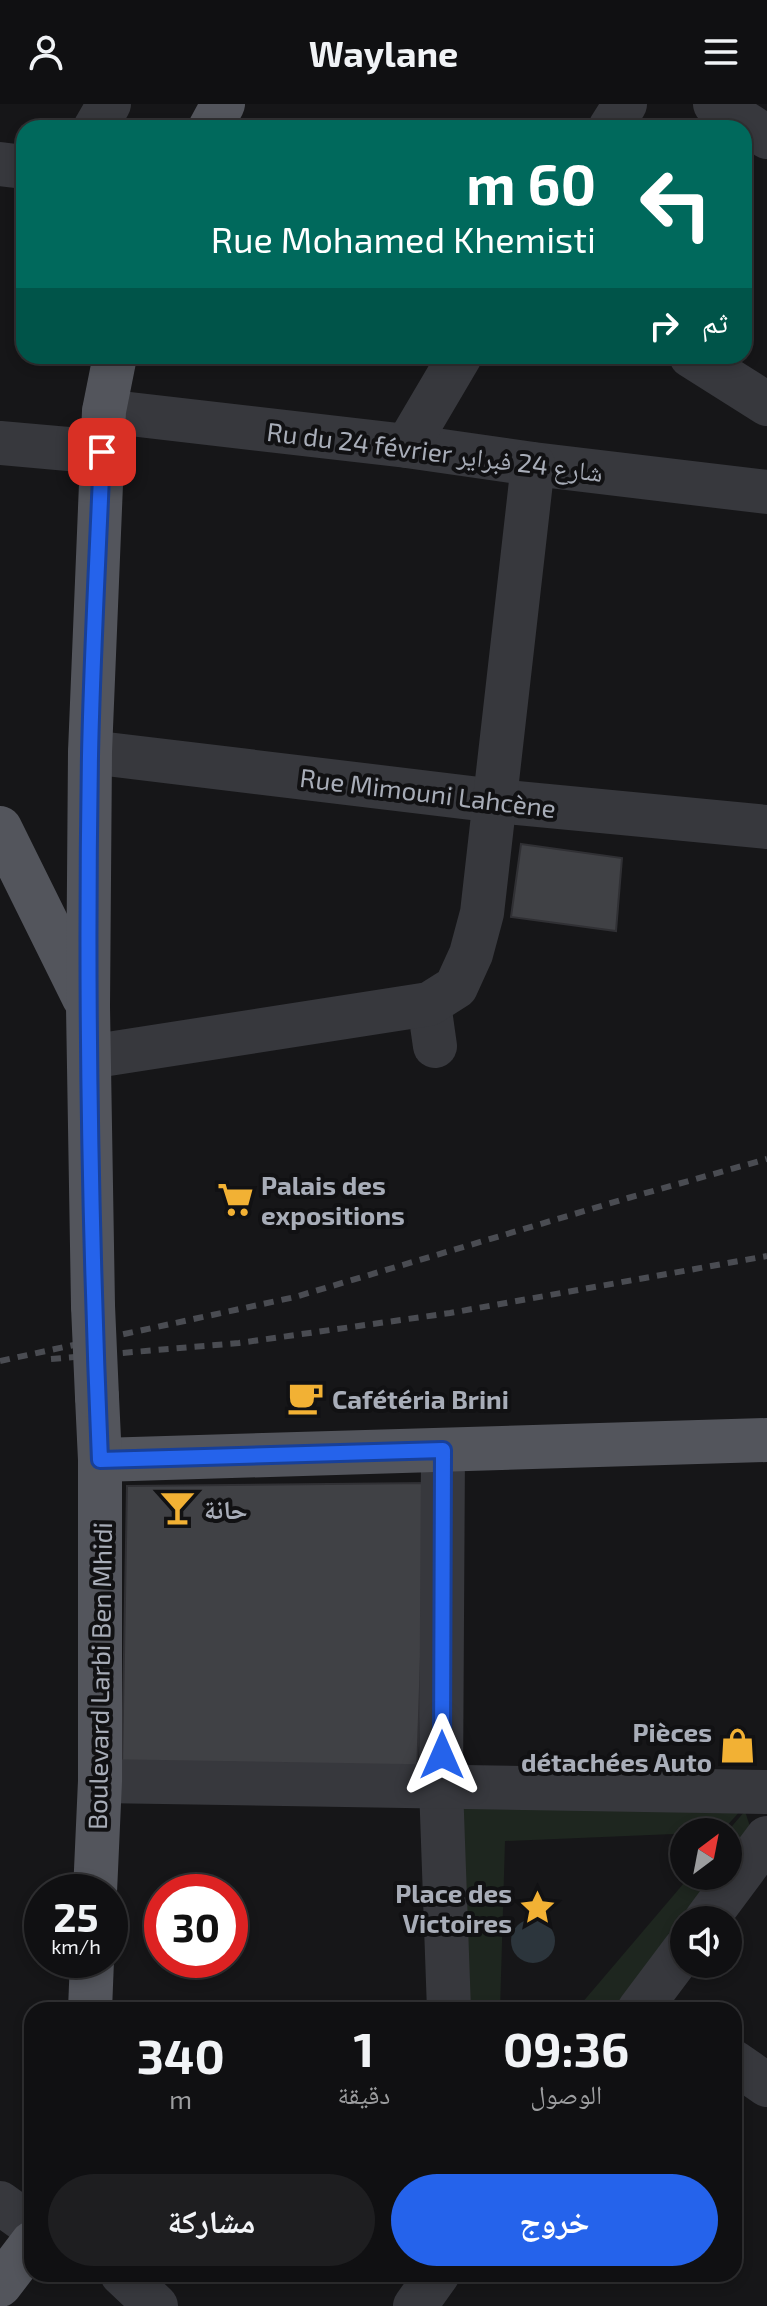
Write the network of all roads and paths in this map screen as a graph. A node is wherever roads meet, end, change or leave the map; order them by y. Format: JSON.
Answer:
{"nodes":[{"id":1,"x":715,"y":104,"type":"edge"},
{"id":2,"x":740,"y":120,"type":"edge"},
{"id":3,"x":114,"y":364,"type":"edge"},
{"id":4,"x":455,"y":364,"type":"edge"},
{"id":5,"x":704,"y":364,"type":"edge"},
{"id":6,"x":767,"y":404,"type":"edge"},
{"id":7,"x":103,"y":432,"type":"junction"},
{"id":8,"x":0,"y":443,"type":"edge"},
{"id":9,"x":407,"y":446,"type":"junction"},
{"id":10,"x":533,"y":464,"type":"junction"},
{"id":11,"x":767,"y":492,"type":"edge"},
{"id":12,"x":90,"y":752,"type":"junction"},
{"id":13,"x":496,"y":801,"type":"junction"},
{"id":14,"x":767,"y":827,"type":"edge"},
{"id":15,"x":0,"y":828,"type":"edge"},
{"id":16,"x":88,"y":1007,"type":"junction"},
{"id":17,"x":89,"y":1057,"type":"junction"},
{"id":18,"x":767,"y":1440,"type":"edge"},
{"id":19,"x":443,"y":1450,"type":"junction"},
{"id":20,"x":100,"y":1460,"type":"junction"},
{"id":21,"x":100,"y":1781,"type":"junction"},
{"id":22,"x":441,"y":1786,"type":"junction"},
{"id":23,"x":767,"y":1792,"type":"edge"},
{"id":24,"x":767,"y":1838,"type":"edge"},
{"id":25,"x":96,"y":1874,"type":"edge"},
{"id":26,"x":716,"y":1906,"type":"edge"},
{"id":27,"x":670,"y":1973,"type":"edge"},
{"id":28,"x":91,"y":1978,"type":"edge"},
{"id":29,"x":90,"y":2002,"type":"edge"},
{"id":30,"x":449,"y":2002,"type":"edge"},
{"id":31,"x":652,"y":2002,"type":"edge"},
{"id":32,"x":742,"y":2068,"type":"edge"},
{"id":33,"x":767,"y":2085,"type":"edge"},
{"id":34,"x":0,"y":2203,"type":"edge"},
{"id":35,"x":24,"y":2220,"type":"edge"},
{"id":36,"x":24,"y":2254,"type":"edge"},
{"id":37,"x":130,"y":2282,"type":"edge"},
{"id":38,"x":432,"y":2282,"type":"edge"},
{"id":39,"x":0,"y":2285,"type":"edge"},
{"id":40,"x":156,"y":2306,"type":"edge"},
{"id":41,"x":415,"y":2306,"type":"edge"}],
"edges":[{"from":1,"to":2,"type":"street"},
{"from":3,"to":7,"type":"main road","name":"Boulevard Larbi Ben Mhidi"},
{"from":4,"to":9,"type":"street"},
{"from":5,"to":6,"type":"street"},
{"from":7,"to":8,"type":"street","name":"Ru du 24 février شارع 24 فبراير"},
{"from":7,"to":9,"type":"street","name":"Ru du 24 février شارع 24 فبراير"},
{"from":7,"to":12,"type":"main road","name":"Boulevard Larbi Ben Mhidi"},
{"from":9,"to":10,"type":"street","name":"Ru du 24 février شارع 24 فبراير"},
{"from":10,"to":11,"type":"street","name":"Ru du 24 février شارع 24 فبراير"},
{"from":10,"to":13,"type":"street"},
{"from":12,"to":13,"type":"street","name":"Rue Mimouni Lahcène"},
{"from":12,"to":16,"type":"main road","name":"Boulevard Larbi Ben Mhidi"},
{"from":13,"to":14,"type":"street","name":"Rue Mimouni Lahcène"},
{"from":13,"to":17,"type":"street"},
{"from":15,"to":16,"type":"main road"},
{"from":16,"to":17,"type":"main road","name":"Boulevard Larbi Ben Mhidi"},
{"from":17,"to":20,"type":"main road","name":"Boulevard Larbi Ben Mhidi","bridge":true},
{"from":18,"to":19,"type":"main road"},
{"from":19,"to":20,"type":"main road"},
{"from":19,"to":22,"type":"street"},
{"from":20,"to":21,"type":"main road","name":"Boulevard Larbi Ben Mhidi"},
{"from":21,"to":22,"type":"street"},
{"from":21,"to":25,"type":"main road","name":"Boulevard Larbi Ben Mhidi"},
{"from":22,"to":23,"type":"street"},
{"from":22,"to":30,"type":"street"},
{"from":24,"to":26,"type":"street"},
{"from":27,"to":31,"type":"street"},
{"from":28,"to":29,"type":"main road"},
{"from":32,"to":33,"type":"street"},
{"from":34,"to":35,"type":"street"},
{"from":36,"to":39,"type":"main road"},
{"from":37,"to":40,"type":"street"},
{"from":38,"to":41,"type":"street"}]}
